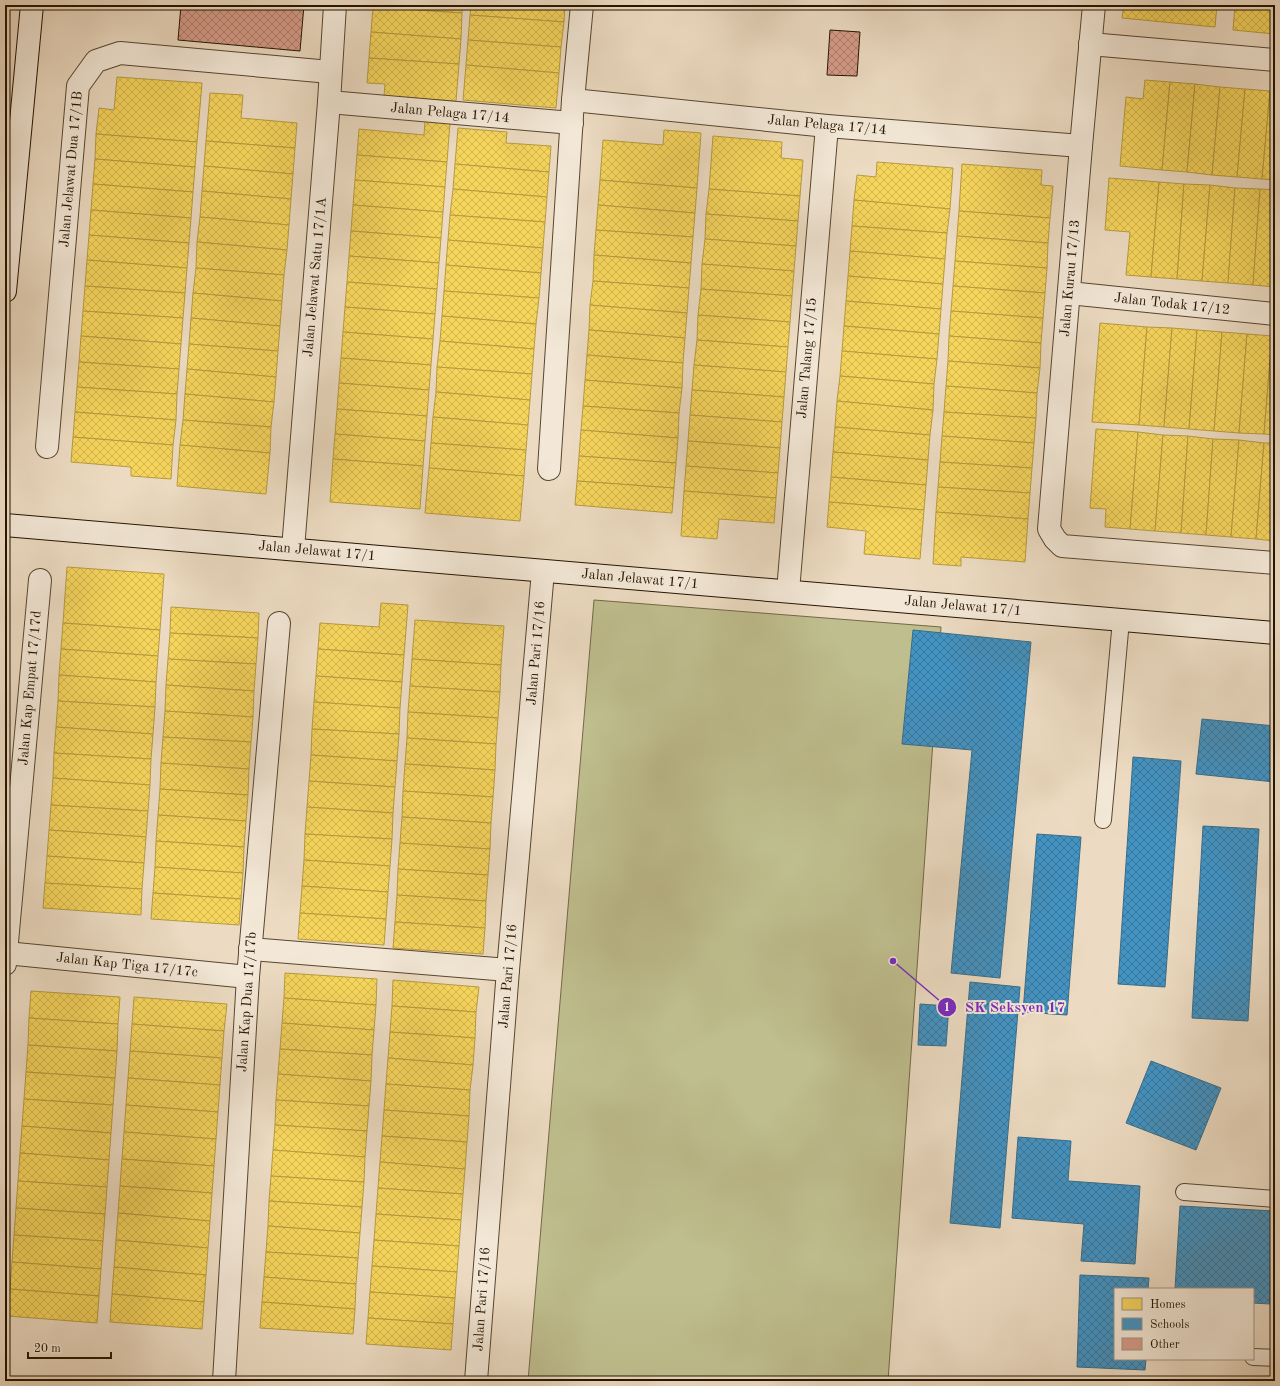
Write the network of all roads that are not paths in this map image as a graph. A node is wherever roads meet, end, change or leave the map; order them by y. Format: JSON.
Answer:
{"nodes":[{"id":1,"x":32,"y":5,"type":"edge"},
{"id":2,"x":335,"y":5,"type":"edge"},
{"id":3,"x":582,"y":5,"type":"edge"},
{"id":4,"x":1094,"y":5,"type":"edge"},
{"id":5,"x":1090,"y":44,"type":"junction"},
{"id":6,"x":1275,"y":60,"type":"edge"},
{"id":7,"x":330,"y":72,"type":"junction"},
{"id":8,"x":573,"y":100,"type":"junction"},
{"id":9,"x":329,"y":102,"type":"junction"},
{"id":10,"x":572,"y":123,"type":"junction"},
{"id":11,"x":827,"y":126,"type":"junction"},
{"id":12,"x":1081,"y":146,"type":"junction"},
{"id":13,"x":9,"y":205,"type":"edge"},
{"id":14,"x":5,"y":291,"type":"edge"},
{"id":15,"x":1069,"y":293,"type":"junction"},
{"id":16,"x":1275,"y":314,"type":"edge"},
{"id":17,"x":47,"y":446,"type":"dead end"},
{"id":18,"x":549,"y":469,"type":"dead end"},
{"id":19,"x":5,"y":525,"type":"edge"},
{"id":20,"x":293,"y":549,"type":"junction"},
{"id":21,"x":1275,"y":563,"type":"edge"},
{"id":22,"x":544,"y":570,"type":"junction"},
{"id":23,"x":40,"y":580,"type":"dead end"},
{"id":24,"x":788,"y":591,"type":"junction"},
{"id":25,"x":1121,"y":620,"type":"junction"},
{"id":26,"x":279,"y":623,"type":"dead end"},
{"id":27,"x":1275,"y":633,"type":"edge"},
{"id":28,"x":1103,"y":820,"type":"dead end"},
{"id":29,"x":250,"y":949,"type":"junction"},
{"id":30,"x":5,"y":959,"type":"edge"},
{"id":31,"x":508,"y":970,"type":"junction"},
{"id":32,"x":248,"y":977,"type":"junction"},
{"id":33,"x":1184,"y":1192,"type":"dead end"},
{"id":34,"x":1275,"y":1199,"type":"edge"},
{"id":35,"x":1254,"y":1358,"type":"edge"},
{"id":36,"x":1275,"y":1358,"type":"edge"},
{"id":37,"x":224,"y":1381,"type":"edge"},
{"id":38,"x":476,"y":1381,"type":"edge"}],
"edges":[{"from":1,"to":13,"type":"street"},
{"from":2,"to":7,"type":"street","name":"Jalan Jelawat Satu 17/1A"},
{"from":3,"to":8,"type":"street"},
{"from":4,"to":5,"type":"street","name":"Jalan Kurau 17/13"},
{"from":5,"to":6,"type":"street"},
{"from":5,"to":12,"type":"street","name":"Jalan Kurau 17/13"},
{"from":7,"to":9,"type":"street","name":"Jalan Jelawat Satu 17/1A"},
{"from":7,"to":17,"type":"street","name":"Jalan Jelawat Dua 17/1B"},
{"from":8,"to":10,"type":"street"},
{"from":8,"to":11,"type":"street","name":"Jalan Pelaga 17/14"},
{"from":9,"to":10,"type":"street","name":"Jalan Pelaga 17/14"},
{"from":9,"to":20,"type":"street","name":"Jalan Jelawat Satu 17/1A"},
{"from":10,"to":18,"type":"street"},
{"from":11,"to":12,"type":"street","name":"Jalan Pelaga 17/14"},
{"from":11,"to":24,"type":"street","name":"Jalan Talang 17/15"},
{"from":12,"to":15,"type":"street","name":"Jalan Kurau 17/13"},
{"from":13,"to":14,"type":"street"},
{"from":15,"to":16,"type":"street","name":"Jalan Todak 17/12"},
{"from":15,"to":21,"type":"street","name":"Jalan Kurau 17/13"},
{"from":19,"to":20,"type":"street","name":"Jalan Jelawat 17/1"},
{"from":20,"to":22,"type":"street","name":"Jalan Jelawat 17/1"},
{"from":22,"to":24,"type":"street","name":"Jalan Jelawat 17/1"},
{"from":22,"to":31,"type":"street","name":"Jalan Pari 17/16"},
{"from":23,"to":30,"type":"street","name":"Jalan Kap Empat 17/17d"},
{"from":24,"to":25,"type":"street","name":"Jalan Jelawat 17/1"},
{"from":25,"to":27,"type":"street","name":"Jalan Jelawat 17/1"},
{"from":25,"to":28,"type":"lane"},
{"from":26,"to":29,"type":"street","name":"Jalan Kap Dua 17/17b"},
{"from":29,"to":31,"type":"street"},
{"from":29,"to":32,"type":"street","name":"Jalan Kap Dua 17/17b"},
{"from":30,"to":32,"type":"street","name":"Jalan Kap Tiga 17/17c"},
{"from":31,"to":38,"type":"street","name":"Jalan Pari 17/16"},
{"from":32,"to":37,"type":"street","name":"Jalan Kap Dua 17/17b"},
{"from":33,"to":34,"type":"lane"},
{"from":35,"to":36,"type":"lane"}]}
